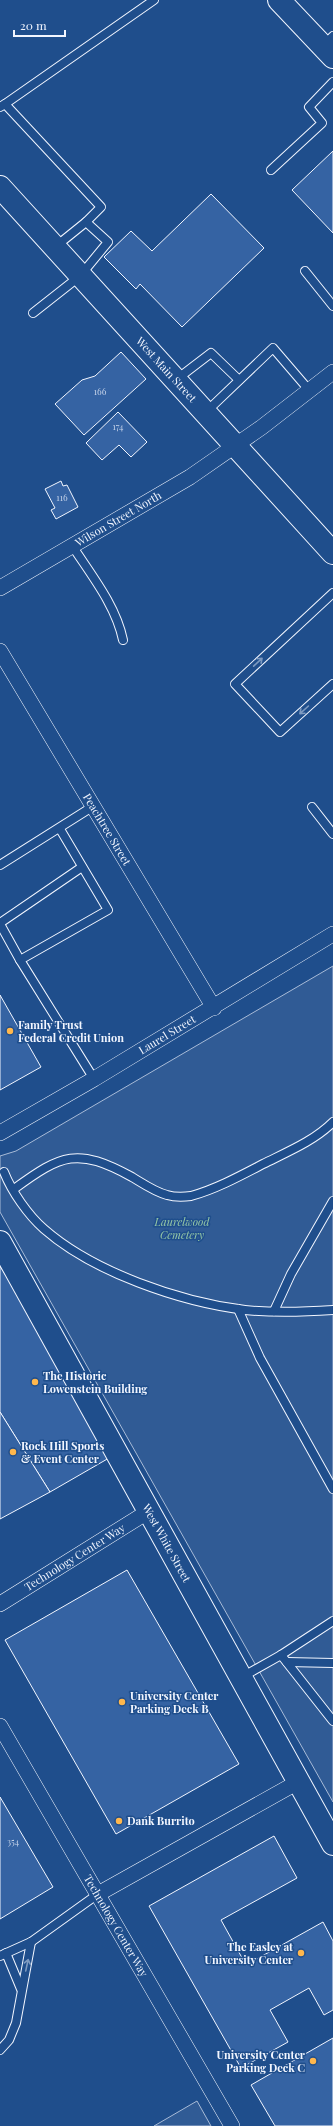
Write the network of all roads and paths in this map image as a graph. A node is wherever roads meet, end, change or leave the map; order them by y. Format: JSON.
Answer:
{"nodes":[{"id":1,"x":154,"y":0,"type":"edge"},
{"id":2,"x":279,"y":0,"type":"edge"},
{"id":3,"x":330,"y":46,"type":"edge"},
{"id":4,"x":333,"y":82,"type":"edge"},
{"id":5,"x":3,"y":105,"type":"edge"},
{"id":6,"x":271,"y":170,"type":"dead end"},
{"id":7,"x":0,"y":187,"type":"edge"},
{"id":8,"x":86,"y":222,"type":"junction"},
{"id":9,"x":55,"y":247,"type":"junction"},
{"id":10,"x":305,"y":271,"type":"dead end"},
{"id":11,"x":80,"y":276,"type":"junction"},
{"id":12,"x":333,"y":306,"type":"edge"},
{"id":13,"x":33,"y":313,"type":"dead end"},
{"id":14,"x":333,"y":372,"type":"edge"},
{"id":15,"x":239,"y":380,"type":"junction"},
{"id":16,"x":176,"y":381,"type":"junction"},
{"id":17,"x":310,"y":390,"type":"junction"},
{"id":18,"x":204,"y":413,"type":"junction"},
{"id":19,"x":235,"y":446,"type":"junction"},
{"id":20,"x":73,"y":547,"type":"junction"},
{"id":21,"x":333,"y":553,"type":"edge"},
{"id":22,"x":0,"y":588,"type":"edge"},
{"id":23,"x":333,"y":593,"type":"edge"},
{"id":24,"x":123,"y":640,"type":"dead end"},
{"id":25,"x":0,"y":651,"type":"edge"},
{"id":26,"x":333,"y":684,"type":"edge"},
{"id":27,"x":92,"y":807,"type":"junction"},
{"id":28,"x":312,"y":807,"type":"dead end"},
{"id":29,"x":60,"y":829,"type":"junction"},
{"id":30,"x":333,"y":834,"type":"edge"},
{"id":31,"x":0,"y":865,"type":"edge"},
{"id":32,"x":82,"y":867,"type":"junction"},
{"id":33,"x":0,"y":924,"type":"edge"},
{"id":34,"x":333,"y":934,"type":"edge"},
{"id":35,"x":20,"y":960,"type":"junction"},
{"id":36,"x":214,"y":1008,"type":"junction"},
{"id":37,"x":94,"y":1079,"type":"junction"},
{"id":38,"x":333,"y":1122,"type":"edge"},
{"id":39,"x":0,"y":1133,"type":"edge"},
{"id":40,"x":4,"y":1172,"type":"dead end"},
{"id":41,"x":14,"y":1189,"type":"junction"},
{"id":42,"x":333,"y":1200,"type":"edge"},
{"id":43,"x":0,"y":1242,"type":"edge"},
{"id":44,"x":238,"y":1309,"type":"junction"},
{"id":45,"x":333,"y":1310,"type":"edge"},
{"id":46,"x":274,"y":1311,"type":"junction"},
{"id":47,"x":333,"y":1488,"type":"edge"},
{"id":48,"x":149,"y":1512,"type":"junction"},
{"id":49,"x":0,"y":1604,"type":"edge"},
{"id":50,"x":333,"y":1621,"type":"edge"},
{"id":51,"x":281,"y":1655,"type":"junction"},
{"id":52,"x":287,"y":1662,"type":"junction"},
{"id":53,"x":333,"y":1663,"type":"edge"},
{"id":54,"x":240,"y":1677,"type":"junction"},
{"id":55,"x":333,"y":1721,"type":"edge"},
{"id":56,"x":0,"y":1726,"type":"edge"},
{"id":57,"x":298,"y":1782,"type":"junction"},
{"id":58,"x":333,"y":1844,"type":"edge"},
{"id":59,"x":98,"y":1894,"type":"junction"},
{"id":60,"x":31,"y":1942,"type":"junction"},
{"id":61,"x":3,"y":1955,"type":"edge"},
{"id":62,"x":21,"y":1989,"type":"junction"},
{"id":63,"x":0,"y":2050,"type":"edge"},
{"id":64,"x":232,"y":2126,"type":"edge"}],
"edges":[{"from":1,"to":5,"type":"lane"},
{"from":2,"to":3,"type":"street"},
{"from":4,"to":6,"type":"lane"},
{"from":5,"to":8,"type":"lane"},
{"from":7,"to":9,"type":"street","name":"West Main Street"},
{"from":8,"to":9,"type":"lane"},
{"from":8,"to":11,"type":"lane"},
{"from":9,"to":11,"type":"street","name":"West Main Street"},
{"from":10,"to":12,"type":"lane"},
{"from":11,"to":13,"type":"lane"},
{"from":11,"to":16,"type":"street","name":"West Main Street"},
{"from":14,"to":17,"type":"street","name":"Wilson Street North"},
{"from":15,"to":16,"type":"lane"},
{"from":15,"to":17,"type":"lane"},
{"from":15,"to":18,"type":"lane"},
{"from":16,"to":18,"type":"street","name":"West Main Street"},
{"from":17,"to":19,"type":"street","name":"Wilson Street North"},
{"from":18,"to":19,"type":"street","name":"West Main Street"},
{"from":19,"to":20,"type":"street","name":"Wilson Street North"},
{"from":19,"to":21,"type":"street","name":"West Main Street"},
{"from":20,"to":22,"type":"street","name":"Wilson Street North"},
{"from":20,"to":24,"type":"lane"},
{"from":26,"to":23,"type":"lane","one_way":true},
{"from":25,"to":27,"type":"street","name":"Peachtree Street"},
{"from":27,"to":29,"type":"lane"},
{"from":27,"to":36,"type":"street","name":"Peachtree Street"},
{"from":28,"to":30,"type":"lane"},
{"from":29,"to":31,"type":"lane"},
{"from":29,"to":32,"type":"lane"},
{"from":32,"to":33,"type":"lane"},
{"from":32,"to":35,"type":"lane"},
{"from":33,"to":35,"type":"lane"},
{"from":34,"to":36,"type":"street","name":"Laurel Street"},
{"from":35,"to":37,"type":"lane"},
{"from":36,"to":37,"type":"street","name":"Laurel Street"},
{"from":37,"to":39,"type":"street","name":"Laurel Street"},
{"from":38,"to":41,"type":"lane"},
{"from":40,"to":41,"type":"lane"},
{"from":41,"to":44,"type":"lane"},
{"from":42,"to":46,"type":"lane"},
{"from":43,"to":48,"type":"street","name":"West White Street"},
{"from":44,"to":46,"type":"lane"},
{"from":44,"to":47,"type":"lane"},
{"from":45,"to":46,"type":"lane"},
{"from":48,"to":49,"type":"street","name":"Technology Center Way"},
{"from":48,"to":54,"type":"street","name":"West White Street"},
{"from":50,"to":51,"type":"lane"},
{"from":51,"to":52,"type":"lane"},
{"from":51,"to":54,"type":"lane"},
{"from":52,"to":53,"type":"lane"},
{"from":52,"to":55,"type":"lane"},
{"from":54,"to":57,"type":"street","name":"West White Street"},
{"from":56,"to":59,"type":"street","name":"Technology Center Way"},
{"from":57,"to":58,"type":"street","name":"West White Street"},
{"from":57,"to":59,"type":"street"},
{"from":59,"to":60,"type":"lane"},
{"from":59,"to":64,"type":"street","name":"Technology Center Way"},
{"from":60,"to":61,"type":"lane"},
{"from":62,"to":60,"type":"lane","one_way":true},
{"from":61,"to":62,"type":"lane"},
{"from":62,"to":63,"type":"lane"}]}
